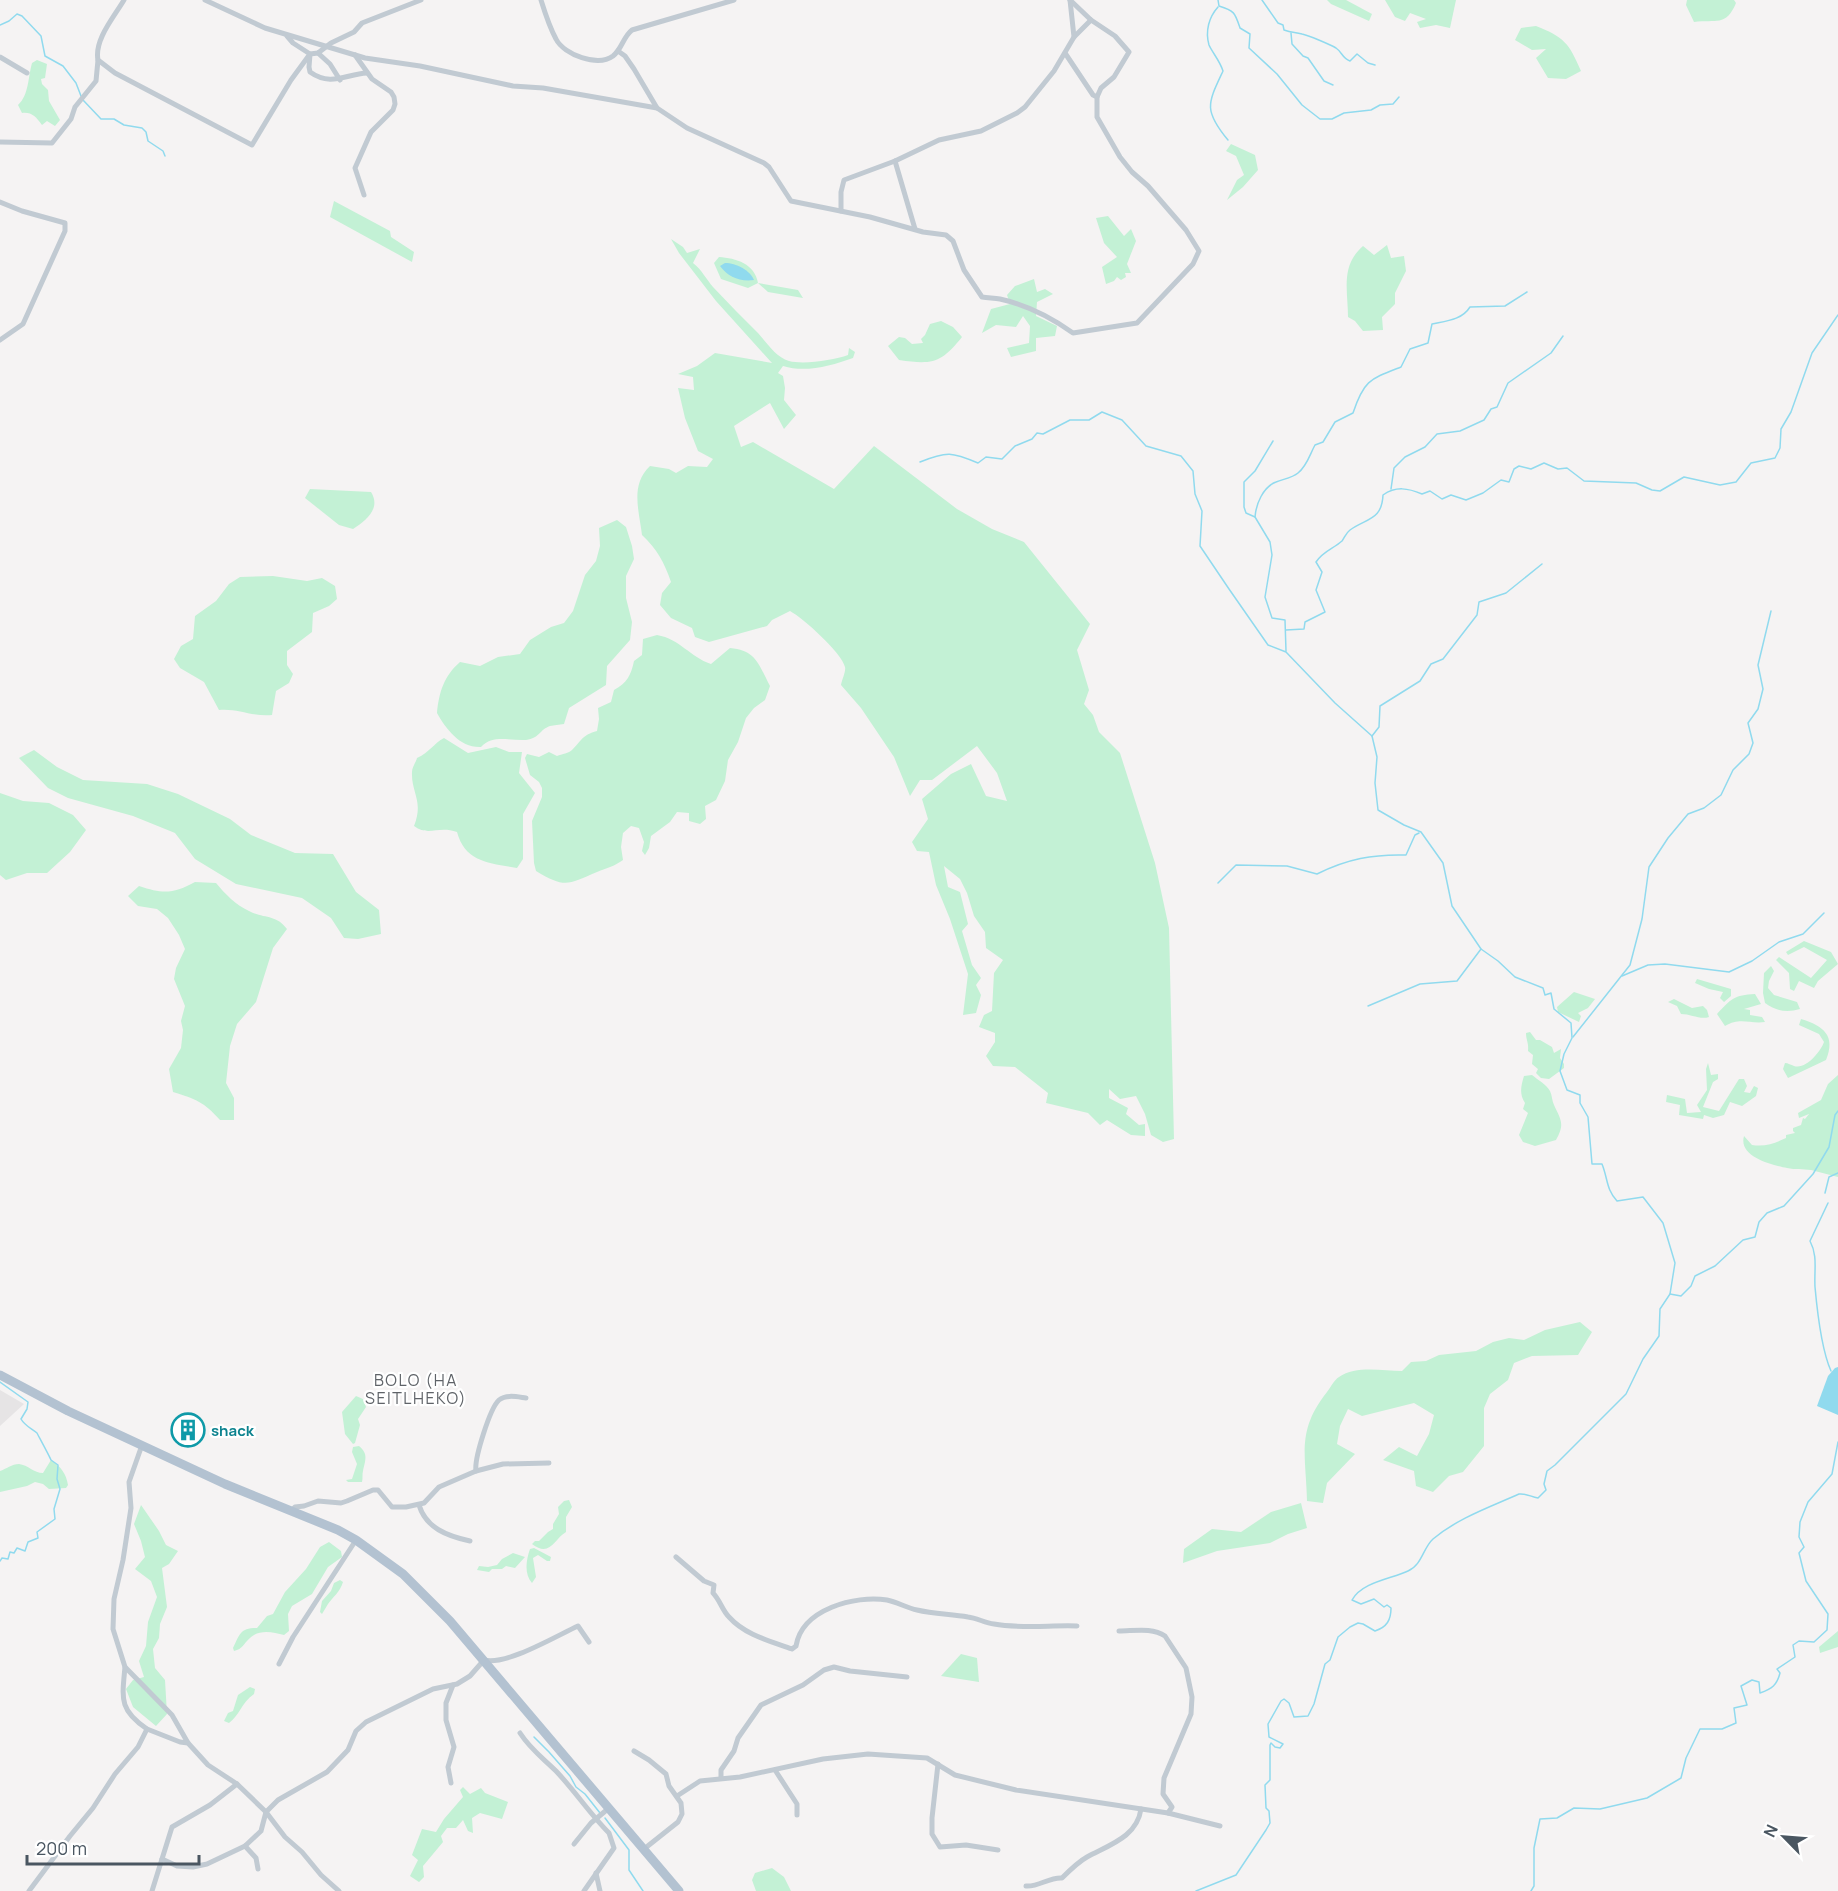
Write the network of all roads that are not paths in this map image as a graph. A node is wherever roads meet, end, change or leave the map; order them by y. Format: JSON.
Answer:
{"nodes":[{"id":1,"x":124,"y":0,"type":"edge"},
{"id":2,"x":205,"y":0,"type":"edge"},
{"id":3,"x":408,"y":0,"type":"edge"},
{"id":4,"x":421,"y":0,"type":"edge"},
{"id":5,"x":541,"y":0,"type":"edge"},
{"id":6,"x":734,"y":0,"type":"edge"},
{"id":7,"x":1070,"y":0,"type":"edge"},
{"id":8,"x":399,"y":9,"type":"junction"},
{"id":9,"x":1091,"y":20,"type":"junction"},
{"id":10,"x":348,"y":35,"type":"junction"},
{"id":11,"x":287,"y":36,"type":"junction"},
{"id":12,"x":1074,"y":37,"type":"junction"},
{"id":13,"x":327,"y":47,"type":"junction"},
{"id":14,"x":343,"y":50,"type":"junction"},
{"id":15,"x":618,"y":51,"type":"junction"},
{"id":16,"x":318,"y":53,"type":"junction"},
{"id":17,"x":1065,"y":53,"type":"junction"},
{"id":18,"x":310,"y":54,"type":"junction"},
{"id":19,"x":354,"y":54,"type":"junction"},
{"id":20,"x":0,"y":57,"type":"edge"},
{"id":21,"x":98,"y":60,"type":"junction"},
{"id":22,"x":27,"y":73,"type":"dead end"},
{"id":23,"x":367,"y":73,"type":"junction"},
{"id":24,"x":340,"y":80,"type":"junction"},
{"id":25,"x":1097,"y":97,"type":"junction"},
{"id":26,"x":657,"y":108,"type":"junction"},
{"id":27,"x":0,"y":142,"type":"edge"},
{"id":28,"x":895,"y":161,"type":"junction"},
{"id":29,"x":364,"y":195,"type":"dead end"},
{"id":30,"x":0,"y":202,"type":"edge"},
{"id":31,"x":841,"y":211,"type":"junction"},
{"id":32,"x":915,"y":229,"type":"junction"},
{"id":33,"x":0,"y":340,"type":"edge"},
{"id":34,"x":0,"y":1375,"type":"edge"},
{"id":35,"x":526,"y":1398,"type":"dead end"},
{"id":36,"x":142,"y":1445,"type":"junction"},
{"id":37,"x":549,"y":1463,"type":"dead end"},
{"id":38,"x":476,"y":1471,"type":"junction"},
{"id":39,"x":418,"y":1504,"type":"junction"},
{"id":40,"x":291,"y":1511,"type":"junction"},
{"id":41,"x":356,"y":1540,"type":"junction"},
{"id":42,"x":470,"y":1541,"type":"dead end"},
{"id":43,"x":676,"y":1557,"type":"dead end"},
{"id":44,"x":1077,"y":1626,"type":"dead end"},
{"id":45,"x":1119,"y":1631,"type":"dead end"},
{"id":46,"x":589,"y":1642,"type":"dead end"},
{"id":47,"x":484,"y":1660,"type":"junction"},
{"id":48,"x":279,"y":1664,"type":"dead end"},
{"id":49,"x":125,"y":1667,"type":"junction"},
{"id":50,"x":907,"y":1677,"type":"dead end"},
{"id":51,"x":453,"y":1685,"type":"junction"},
{"id":52,"x":147,"y":1729,"type":"junction"},
{"id":53,"x":520,"y":1733,"type":"dead end"},
{"id":54,"x":188,"y":1743,"type":"junction"},
{"id":55,"x":634,"y":1751,"type":"dead end"},
{"id":56,"x":938,"y":1764,"type":"junction"},
{"id":57,"x":775,"y":1770,"type":"junction"},
{"id":58,"x":721,"y":1777,"type":"junction"},
{"id":59,"x":451,"y":1783,"type":"dead end"},
{"id":60,"x":237,"y":1784,"type":"junction"},
{"id":61,"x":677,"y":1796,"type":"junction"},
{"id":62,"x":609,"y":1808,"type":"junction"},
{"id":63,"x":1141,"y":1809,"type":"junction"},
{"id":64,"x":266,"y":1812,"type":"junction"},
{"id":65,"x":1168,"y":1814,"type":"junction"},
{"id":66,"x":797,"y":1815,"type":"dead end"},
{"id":67,"x":597,"y":1819,"type":"junction"},
{"id":68,"x":1220,"y":1826,"type":"dead end"},
{"id":69,"x":574,"y":1844,"type":"dead end"},
{"id":70,"x":245,"y":1846,"type":"junction"},
{"id":71,"x":644,"y":1849,"type":"junction"},
{"id":72,"x":998,"y":1850,"type":"dead end"},
{"id":73,"x":162,"y":1859,"type":"junction"},
{"id":74,"x":258,"y":1869,"type":"dead end"},
{"id":75,"x":596,"y":1873,"type":"junction"},
{"id":76,"x":1026,"y":1886,"type":"dead end"},
{"id":77,"x":29,"y":1891,"type":"edge"},
{"id":78,"x":152,"y":1891,"type":"edge"},
{"id":79,"x":339,"y":1891,"type":"edge"},
{"id":80,"x":584,"y":1891,"type":"edge"},
{"id":81,"x":600,"y":1891,"type":"edge"},
{"id":82,"x":679,"y":1891,"type":"edge"}],
"edges":[{"from":1,"to":21,"type":"street"},
{"from":2,"to":11,"type":"street"},
{"from":3,"to":8,"type":"street"},
{"from":4,"to":8,"type":"street"},
{"from":5,"to":15,"type":"street"},
{"from":6,"to":15,"type":"street"},
{"from":7,"to":9,"type":"street"},
{"from":7,"to":12,"type":"street"},
{"from":8,"to":10,"type":"street"},
{"from":9,"to":12,"type":"street"},
{"from":9,"to":25,"type":"street"},
{"from":10,"to":13,"type":"street"},
{"from":10,"to":14,"type":"street"},
{"from":11,"to":13,"type":"street"},
{"from":11,"to":18,"type":"street"},
{"from":12,"to":17,"type":"street"},
{"from":13,"to":14,"type":"street"},
{"from":13,"to":16,"type":"street"},
{"from":14,"to":19,"type":"street"},
{"from":15,"to":26,"type":"street"},
{"from":16,"to":18,"type":"street"},
{"from":16,"to":24,"type":"street"},
{"from":17,"to":25,"type":"street"},
{"from":17,"to":28,"type":"street"},
{"from":18,"to":21,"type":"street"},
{"from":18,"to":24,"type":"street"},
{"from":19,"to":23,"type":"street"},
{"from":19,"to":26,"type":"street"},
{"from":20,"to":22,"type":"street"},
{"from":21,"to":27,"type":"street"},
{"from":23,"to":24,"type":"street"},
{"from":23,"to":29,"type":"street"},
{"from":25,"to":32,"type":"street"},
{"from":26,"to":31,"type":"street"},
{"from":28,"to":31,"type":"street"},
{"from":28,"to":32,"type":"street"},
{"from":30,"to":33,"type":"street"},
{"from":31,"to":32,"type":"street"},
{"from":34,"to":36,"type":"main road"},
{"from":35,"to":38,"type":"street"},
{"from":36,"to":40,"type":"main road"},
{"from":36,"to":49,"type":"street"},
{"from":37,"to":38,"type":"street"},
{"from":38,"to":39,"type":"street"},
{"from":39,"to":40,"type":"street"},
{"from":39,"to":42,"type":"street"},
{"from":40,"to":41,"type":"main road"},
{"from":41,"to":47,"type":"main road"},
{"from":41,"to":48,"type":"street"},
{"from":43,"to":44,"type":"street"},
{"from":45,"to":65,"type":"street"},
{"from":46,"to":47,"type":"street"},
{"from":47,"to":51,"type":"street"},
{"from":47,"to":62,"type":"main road"},
{"from":49,"to":52,"type":"street"},
{"from":49,"to":54,"type":"street"},
{"from":50,"to":58,"type":"street"},
{"from":51,"to":59,"type":"street"},
{"from":51,"to":64,"type":"street"},
{"from":52,"to":54,"type":"street"},
{"from":52,"to":77,"type":"street"},
{"from":53,"to":67,"type":"street"},
{"from":54,"to":60,"type":"street"},
{"from":55,"to":61,"type":"street"},
{"from":56,"to":57,"type":"street"},
{"from":56,"to":63,"type":"street"},
{"from":56,"to":72,"type":"street"},
{"from":57,"to":58,"type":"street"},
{"from":57,"to":66,"type":"street"},
{"from":58,"to":61,"type":"street"},
{"from":60,"to":64,"type":"street"},
{"from":60,"to":73,"type":"street"},
{"from":61,"to":71,"type":"street"},
{"from":62,"to":67,"type":"street"},
{"from":62,"to":71,"type":"main road"},
{"from":63,"to":65,"type":"street"},
{"from":63,"to":76,"type":"street"},
{"from":64,"to":70,"type":"street"},
{"from":64,"to":79,"type":"street"},
{"from":65,"to":68,"type":"street"},
{"from":67,"to":69,"type":"street"},
{"from":67,"to":75,"type":"street"},
{"from":70,"to":73,"type":"street"},
{"from":70,"to":74,"type":"street"},
{"from":71,"to":82,"type":"main road"},
{"from":73,"to":78,"type":"street"},
{"from":75,"to":80,"type":"street"},
{"from":75,"to":81,"type":"street"}]}
